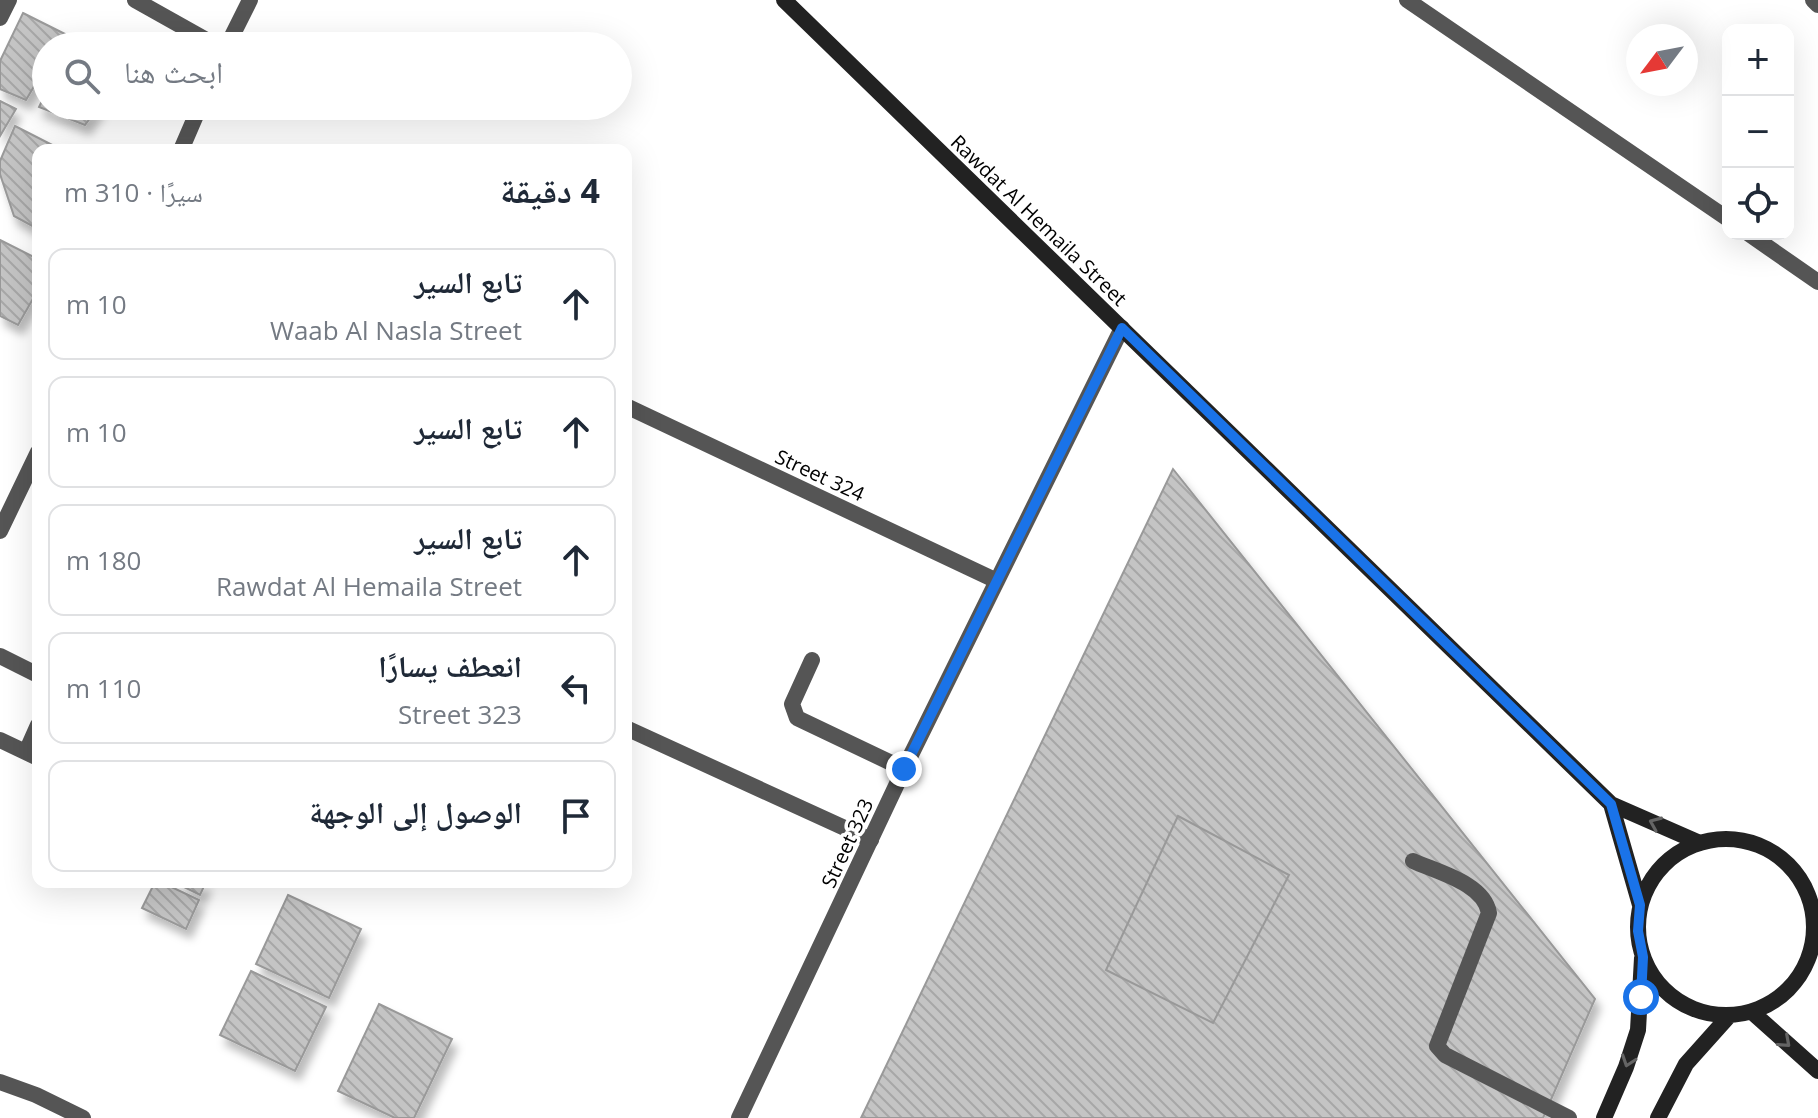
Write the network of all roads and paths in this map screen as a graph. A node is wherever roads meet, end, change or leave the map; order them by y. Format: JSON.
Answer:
{"nodes":[{"id":1,"x":9,"y":0,"type":"edge"},
{"id":2,"x":135,"y":0,"type":"edge"},
{"id":3,"x":250,"y":0,"type":"edge"},
{"id":4,"x":784,"y":0,"type":"edge"},
{"id":5,"x":1407,"y":0,"type":"edge"},
{"id":6,"x":1813,"y":0,"type":"edge"},
{"id":7,"x":1818,"y":5,"type":"edge"},
{"id":8,"x":0,"y":18,"type":"edge"},
{"id":9,"x":192,"y":32,"type":"edge"},
{"id":10,"x":234,"y":32,"type":"edge"},
{"id":11,"x":194,"y":120,"type":"edge"},
{"id":12,"x":184,"y":144,"type":"edge"},
{"id":13,"x":1722,"y":215,"type":"edge"},
{"id":14,"x":1758,"y":240,"type":"edge"},
{"id":15,"x":1818,"y":282,"type":"edge"},
{"id":16,"x":1122,"y":328,"type":"junction"},
{"id":17,"x":632,"y":409,"type":"edge"},
{"id":18,"x":32,"y":464,"type":"edge"},
{"id":19,"x":0,"y":531,"type":"edge"},
{"id":20,"x":997,"y":581,"type":"junction"},
{"id":21,"x":0,"y":656,"type":"edge"},
{"id":22,"x":812,"y":660,"type":"dead end"},
{"id":23,"x":32,"y":672,"type":"edge"},
{"id":24,"x":632,"y":731,"type":"edge"},
{"id":25,"x":0,"y":740,"type":"edge"},
{"id":26,"x":32,"y":755,"type":"edge"},
{"id":27,"x":904,"y":769,"type":"junction"},
{"id":28,"x":1611,"y":804,"type":"junction"},
{"id":29,"x":871,"y":840,"type":"junction"},
{"id":30,"x":1700,"y":843,"type":"junction"},
{"id":31,"x":1413,"y":861,"type":"dead end"},
{"id":32,"x":1640,"y":905,"type":"junction"},
{"id":33,"x":1814,"y":931,"type":"junction"},
{"id":34,"x":1818,"y":951,"type":"edge"},
{"id":35,"x":1643,"y":957,"type":"junction"},
{"id":36,"x":1752,"y":1012,"type":"junction"},
{"id":37,"x":1729,"y":1016,"type":"junction"},
{"id":38,"x":1818,"y":1071,"type":"edge"},
{"id":39,"x":0,"y":1082,"type":"edge"},
{"id":40,"x":83,"y":1118,"type":"edge"},
{"id":41,"x":739,"y":1118,"type":"edge"},
{"id":42,"x":1569,"y":1118,"type":"edge"},
{"id":43,"x":1604,"y":1118,"type":"edge"},
{"id":44,"x":1658,"y":1118,"type":"edge"}],
"edges":[{"from":1,"to":8,"type":"street"},
{"from":2,"to":9,"type":"street"},
{"from":3,"to":10,"type":"street"},
{"from":4,"to":16,"type":"street","name":"Rawdat Al Hemaila Street"},
{"from":5,"to":13,"type":"street"},
{"from":6,"to":7,"type":"street"},
{"from":11,"to":12,"type":"street"},
{"from":14,"to":15,"type":"street"},
{"from":16,"to":20,"type":"street","name":"Street 323"},
{"from":16,"to":28,"type":"street","name":"Rawdat Al Hemaila Street"},
{"from":17,"to":20,"type":"street","name":"Street 324"},
{"from":18,"to":19,"type":"street"},
{"from":20,"to":27,"type":"street","name":"Street 323"},
{"from":21,"to":23,"type":"street"},
{"from":22,"to":27,"type":"street"},
{"from":24,"to":29,"type":"street"},
{"from":25,"to":26,"type":"street"},
{"from":27,"to":29,"type":"street","name":"Street 323"},
{"from":30,"to":28,"type":"street","name":"Rawdat Al Hemaila Street","one_way":true},
{"from":28,"to":32,"type":"street","name":"Rawdat Al Hemaila Street"},
{"from":29,"to":41,"type":"street","name":"Street 323"},
{"from":30,"to":32,"type":"street"},
{"from":30,"to":33,"type":"street"},
{"from":31,"to":42,"type":"street"},
{"from":32,"to":35,"type":"street"},
{"from":33,"to":34,"type":"street"},
{"from":33,"to":36,"type":"street"},
{"from":35,"to":37,"type":"street"},
{"from":35,"to":43,"type":"street","one_way":true},
{"from":36,"to":37,"type":"street"},
{"from":36,"to":38,"type":"street","one_way":true},
{"from":37,"to":44,"type":"street"},
{"from":39,"to":40,"type":"street"}]}
